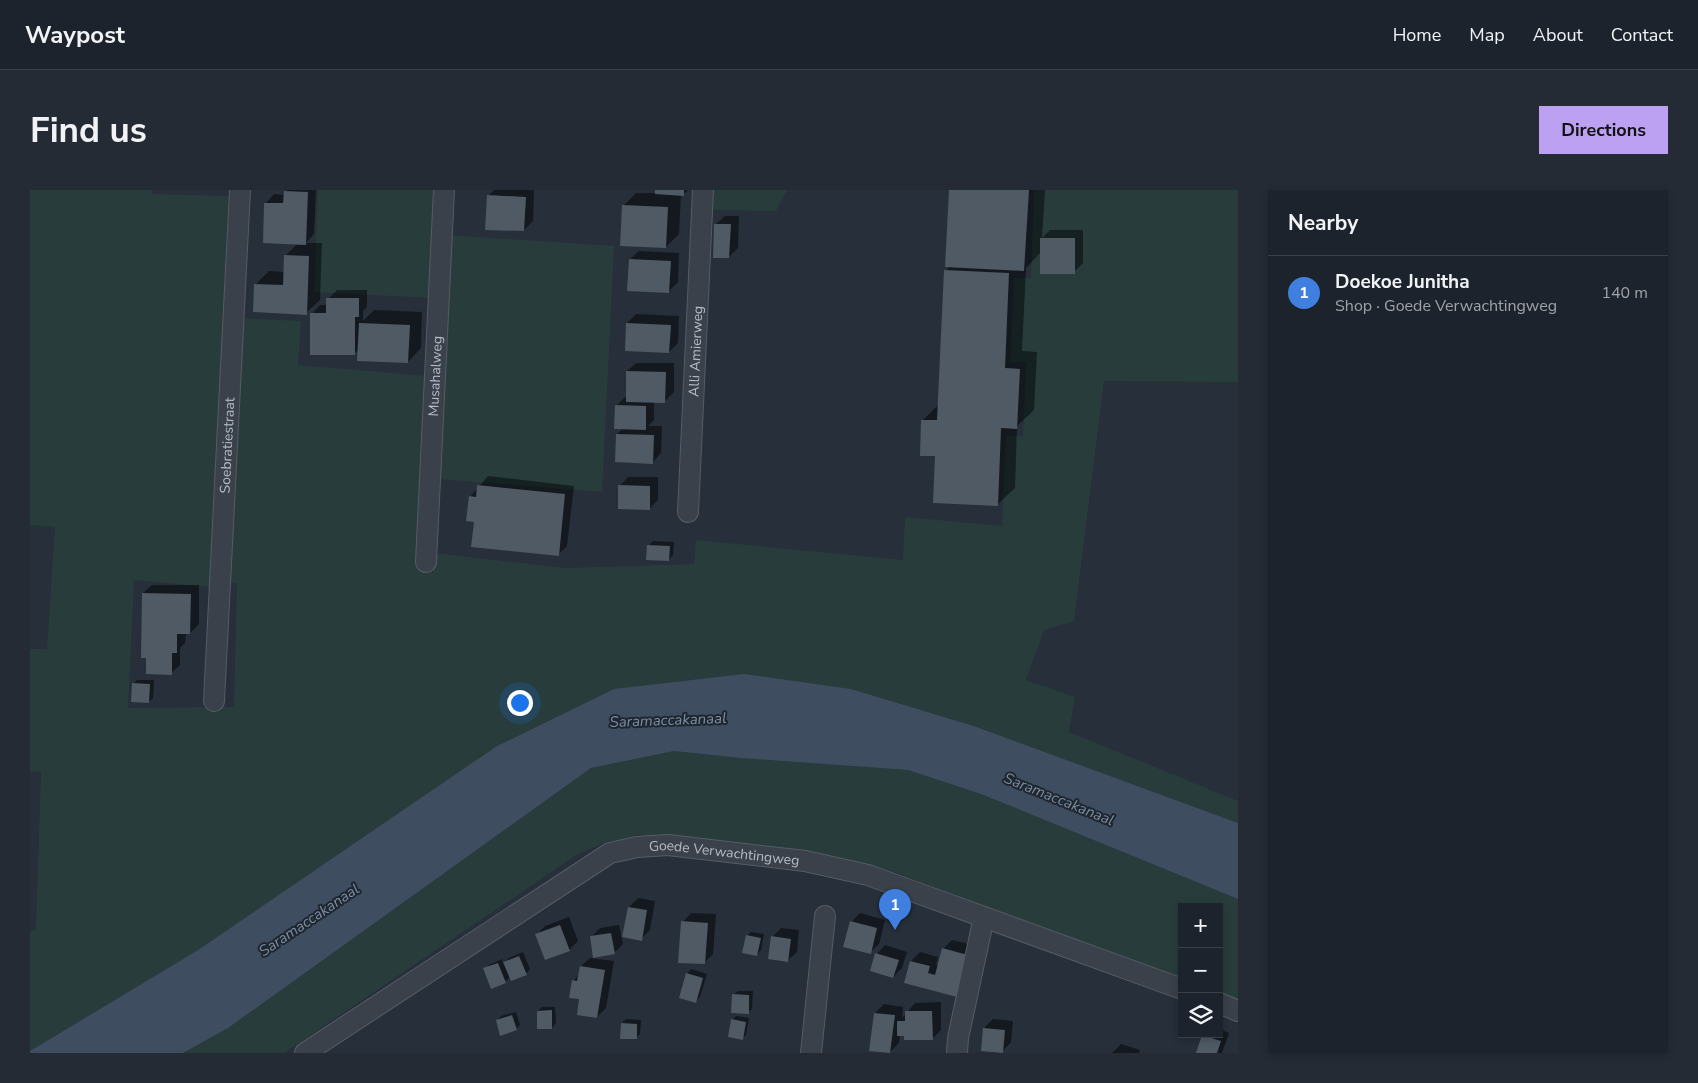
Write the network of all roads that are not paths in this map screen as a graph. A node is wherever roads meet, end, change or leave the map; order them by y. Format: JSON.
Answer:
{"nodes":[{"id":1,"x":240,"y":190,"type":"edge"},
{"id":2,"x":444,"y":190,"type":"edge"},
{"id":3,"x":702,"y":190,"type":"edge"},
{"id":4,"x":688,"y":512,"type":"dead end"},
{"id":5,"x":426,"y":562,"type":"dead end"},
{"id":6,"x":214,"y":700,"type":"dead end"},
{"id":7,"x":825,"y":916,"type":"dead end"},
{"id":8,"x":984,"y":917,"type":"junction"},
{"id":9,"x":1178,"y":988,"type":"edge"},
{"id":10,"x":1223,"y":1005,"type":"edge"},
{"id":11,"x":1238,"y":1010,"type":"edge"},
{"id":12,"x":305,"y":1053,"type":"edge"},
{"id":13,"x":811,"y":1053,"type":"edge"},
{"id":14,"x":957,"y":1053,"type":"edge"}],
"edges":[{"from":1,"to":6,"type":"street","name":"Soebratiestraat"},
{"from":2,"to":5,"type":"street","name":"Musahalweg"},
{"from":3,"to":4,"type":"street","name":"Alli Amierweg"},
{"from":7,"to":13,"type":"street"},
{"from":8,"to":9,"type":"street","name":"Goede Verwachtingweg"},
{"from":8,"to":12,"type":"street","name":"Goede Verwachtingweg"},
{"from":8,"to":14,"type":"street"},
{"from":10,"to":11,"type":"street"}]}
